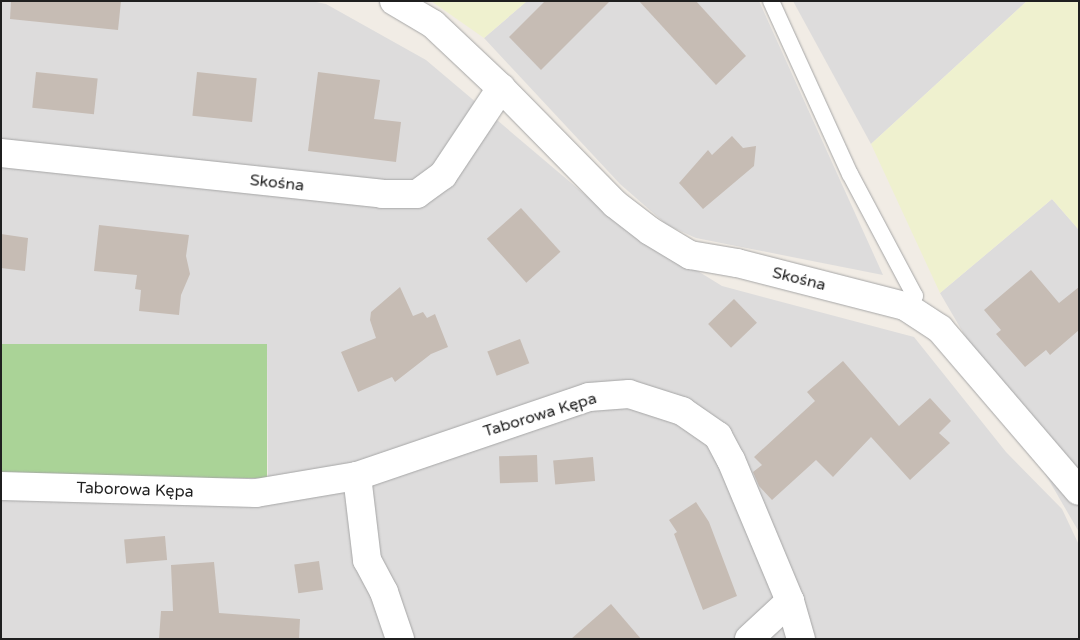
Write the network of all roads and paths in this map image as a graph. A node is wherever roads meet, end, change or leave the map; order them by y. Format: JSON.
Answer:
{"nodes":[{"id":1,"x":394,"y":1,"type":"edge"},
{"id":2,"x":771,"y":1,"type":"edge"},
{"id":3,"x":501,"y":88,"type":"junction"},
{"id":4,"x":1,"y":153,"type":"edge"},
{"id":5,"x":905,"y":306,"type":"junction"},
{"id":6,"x":357,"y":476,"type":"junction"},
{"id":7,"x":1,"y":486,"type":"edge"},
{"id":8,"x":1079,"y":491,"type":"edge"},
{"id":9,"x":790,"y":601,"type":"junction"},
{"id":10,"x":400,"y":639,"type":"edge"},
{"id":11,"x":749,"y":639,"type":"edge"},
{"id":12,"x":801,"y":639,"type":"edge"}],
"edges":[{"from":1,"to":3,"type":"street","name":"Skośna"},
{"from":2,"to":5,"type":"lane"},
{"from":3,"to":4,"type":"street","name":"Skośna"},
{"from":3,"to":5,"type":"street","name":"Skośna"},
{"from":5,"to":8,"type":"street","name":"Skośna"},
{"from":6,"to":7,"type":"street","name":"Taborowa Kępa"},
{"from":6,"to":9,"type":"street","name":"Taborowa Kępa"},
{"from":6,"to":10,"type":"street"},
{"from":9,"to":11,"type":"street"},
{"from":9,"to":12,"type":"street","name":"Taborowa Kępa"}]}
